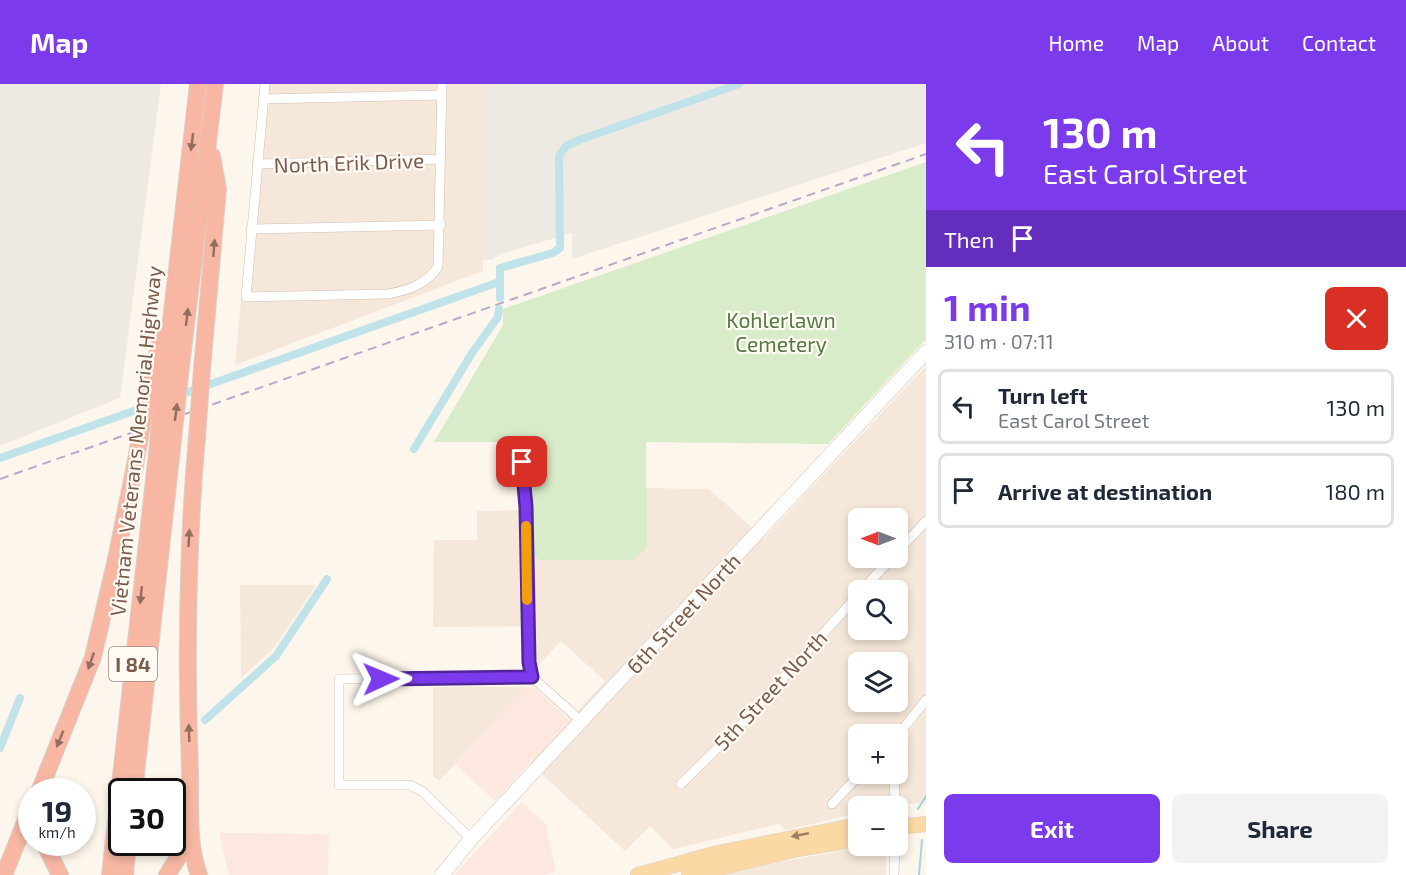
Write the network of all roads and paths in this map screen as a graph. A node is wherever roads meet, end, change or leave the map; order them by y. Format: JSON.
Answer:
{"nodes":[{"id":1,"x":198,"y":84,"type":"edge"},
{"id":2,"x":215,"y":84,"type":"edge"},
{"id":3,"x":265,"y":84,"type":"edge"},
{"id":4,"x":442,"y":84,"type":"edge"},
{"id":5,"x":442,"y":95,"type":"junction"},
{"id":6,"x":263,"y":99,"type":"junction"},
{"id":7,"x":208,"y":138,"type":"junction"},
{"id":8,"x":441,"y":159,"type":"junction"},
{"id":9,"x":257,"y":164,"type":"junction"},
{"id":10,"x":441,"y":225,"type":"junction"},
{"id":11,"x":251,"y":229,"type":"junction"},
{"id":12,"x":926,"y":352,"type":"edge"},
{"id":13,"x":164,"y":381,"type":"junction"},
{"id":14,"x":164,"y":451,"type":"junction"},
{"id":15,"x":522,"y":462,"type":"dead end"},
{"id":16,"x":926,"y":521,"type":"edge"},
{"id":17,"x":908,"y":540,"type":"edge"},
{"id":18,"x":883,"y":568,"type":"edge"},
{"id":19,"x":871,"y":580,"type":"edge"},
{"id":20,"x":848,"y":606,"type":"edge"},
{"id":21,"x":532,"y":677,"type":"junction"},
{"id":22,"x":926,"y":700,"type":"edge"},
{"id":23,"x":582,"y":722,"type":"junction"},
{"id":24,"x":907,"y":724,"type":"edge"},
{"id":25,"x":190,"y":774,"type":"junction"},
{"id":26,"x":45,"y":778,"type":"edge"},
{"id":27,"x":136,"y":778,"type":"edge"},
{"id":28,"x":681,"y":784,"type":"dead end"},
{"id":29,"x":851,"y":784,"type":"edge"},
{"id":30,"x":832,"y":804,"type":"dead end"},
{"id":31,"x":926,"y":824,"type":"edge"},
{"id":32,"x":908,"y":826,"type":"edge"},
{"id":33,"x":848,"y":827,"type":"edge"},
{"id":34,"x":471,"y":839,"type":"junction"},
{"id":35,"x":18,"y":840,"type":"edge"},
{"id":36,"x":848,"y":841,"type":"edge"},
{"id":37,"x":50,"y":856,"type":"edge"},
{"id":38,"x":127,"y":856,"type":"edge"},
{"id":39,"x":895,"y":856,"type":"edge"},
{"id":40,"x":4,"y":875,"type":"edge"},
{"id":41,"x":60,"y":875,"type":"edge"},
{"id":42,"x":110,"y":875,"type":"edge"},
{"id":43,"x":125,"y":875,"type":"edge"},
{"id":44,"x":167,"y":875,"type":"edge"},
{"id":45,"x":199,"y":875,"type":"edge"},
{"id":46,"x":442,"y":875,"type":"edge"},
{"id":47,"x":638,"y":875,"type":"edge"},
{"id":48,"x":689,"y":875,"type":"edge"},
{"id":49,"x":894,"y":875,"type":"edge"}],
"edges":[{"from":1,"to":13,"type":"highway","name":"Vietnam Veterans Memorial Highway","number":"I 84","one_way":true},
{"from":2,"to":7,"type":"highway","name":"Vietnam Veterans Memorial Highway","number":"I 84"},
{"from":3,"to":6,"type":"street"},
{"from":4,"to":5,"type":"street"},
{"from":5,"to":6,"type":"street"},
{"from":5,"to":8,"type":"street"},
{"from":6,"to":9,"type":"street"},
{"from":13,"to":7,"type":"highway","name":"Vietnam Veterans Memorial Highway","number":"I 84","one_way":true},
{"from":25,"to":7,"type":"highway","one_way":true,"bridge":true},
{"from":8,"to":9,"type":"street","name":"North Erik Drive"},
{"from":8,"to":10,"type":"street"},
{"from":9,"to":11,"type":"street"},
{"from":10,"to":11,"type":"street"},
{"from":10,"to":11,"type":"street"},
{"from":12,"to":23,"type":"street","name":"6th Street North"},
{"from":13,"to":14,"type":"highway","number":"I 84","bridge":true},
{"from":13,"to":26,"type":"highway","one_way":true,"bridge":true},
{"from":14,"to":27,"type":"highway","name":"Vietnam Veterans Memorial Highway","number":"I 84"},
{"from":14,"to":42,"type":"highway","name":"Vietnam Veterans Memorial Highway","number":"I 84","one_way":true},
{"from":15,"to":21,"type":"street"},
{"from":16,"to":17,"type":"street"},
{"from":18,"to":19,"type":"street"},
{"from":20,"to":28,"type":"street","name":"5th Street North"},
{"from":21,"to":23,"type":"street"},
{"from":21,"to":34,"type":"street"},
{"from":22,"to":24,"type":"street"},
{"from":23,"to":34,"type":"street","name":"6th Street North"},
{"from":25,"to":44,"type":"highway"},
{"from":25,"to":45,"type":"highway"},
{"from":29,"to":30,"type":"street"},
{"from":31,"to":32,"type":"main road"},
{"from":33,"to":47,"type":"main road","one_way":true},
{"from":34,"to":46,"type":"street","name":"6th Street North"},
{"from":35,"to":40,"type":"highway"},
{"from":36,"to":48,"type":"main road"},
{"from":37,"to":41,"type":"highway"},
{"from":38,"to":43,"type":"highway"},
{"from":39,"to":49,"type":"street"}]}
